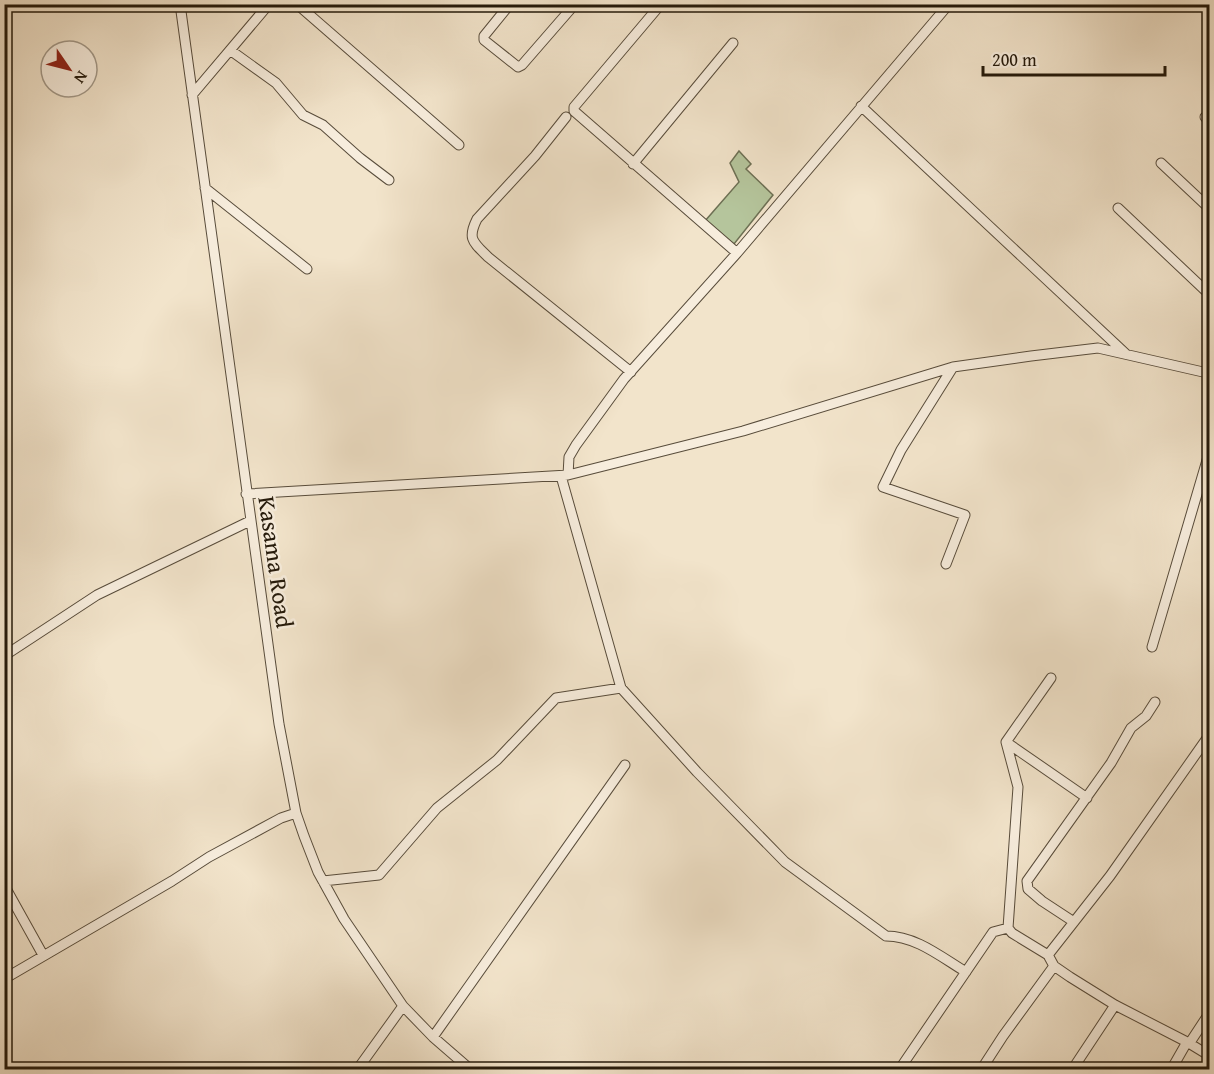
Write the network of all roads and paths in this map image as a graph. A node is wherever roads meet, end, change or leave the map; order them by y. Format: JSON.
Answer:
{"nodes":[{"id":1,"x":180,"y":4,"type":"edge"},
{"id":2,"x":269,"y":4,"type":"edge"},
{"id":3,"x":297,"y":4,"type":"edge"},
{"id":4,"x":510,"y":4,"type":"edge"},
{"id":5,"x":574,"y":4,"type":"edge"},
{"id":6,"x":661,"y":4,"type":"edge"},
{"id":7,"x":949,"y":4,"type":"edge"},
{"id":8,"x":733,"y":43,"type":"dead end"},
{"id":9,"x":230,"y":50,"type":"junction"},
{"id":10,"x":192,"y":95,"type":"junction"},
{"id":11,"x":861,"y":106,"type":"junction"},
{"id":12,"x":566,"y":117,"type":"dead end"},
{"id":13,"x":459,"y":145,"type":"dead end"},
{"id":14,"x":1161,"y":163,"type":"dead end"},
{"id":15,"x":633,"y":164,"type":"junction"},
{"id":16,"x":389,"y":180,"type":"dead end"},
{"id":17,"x":205,"y":188,"type":"junction"},
{"id":18,"x":1118,"y":208,"type":"dead end"},
{"id":19,"x":1209,"y":209,"type":"edge"},
{"id":20,"x":737,"y":252,"type":"junction"},
{"id":21,"x":307,"y":269,"type":"dead end"},
{"id":22,"x":1209,"y":296,"type":"edge"},
{"id":23,"x":1103,"y":332,"type":"junction"},
{"id":24,"x":1098,"y":348,"type":"junction"},
{"id":25,"x":1126,"y":354,"type":"junction"},
{"id":26,"x":953,"y":367,"type":"junction"},
{"id":27,"x":1209,"y":371,"type":"edge"},
{"id":28,"x":631,"y":372,"type":"junction"},
{"id":29,"x":1209,"y":450,"type":"edge"},
{"id":30,"x":565,"y":476,"type":"junction"},
{"id":31,"x":246,"y":494,"type":"junction"},
{"id":32,"x":250,"y":521,"type":"junction"},
{"id":33,"x":946,"y":564,"type":"dead end"},
{"id":34,"x":1152,"y":647,"type":"dead end"},
{"id":35,"x":4,"y":656,"type":"edge"},
{"id":36,"x":1051,"y":678,"type":"dead end"},
{"id":37,"x":621,"y":688,"type":"junction"},
{"id":38,"x":1155,"y":702,"type":"dead end"},
{"id":39,"x":1209,"y":734,"type":"edge"},
{"id":40,"x":1006,"y":742,"type":"junction"},
{"id":41,"x":625,"y":765,"type":"dead end"},
{"id":42,"x":1087,"y":798,"type":"junction"},
{"id":43,"x":296,"y":813,"type":"junction"},
{"id":44,"x":323,"y":880,"type":"junction"},
{"id":45,"x":4,"y":885,"type":"edge"},
{"id":46,"x":1074,"y":922,"type":"junction"},
{"id":47,"x":1008,"y":928,"type":"junction"},
{"id":48,"x":43,"y":955,"type":"junction"},
{"id":49,"x":1048,"y":955,"type":"junction"},
{"id":50,"x":1054,"y":966,"type":"junction"},
{"id":51,"x":966,"y":972,"type":"junction"},
{"id":52,"x":4,"y":979,"type":"edge"},
{"id":53,"x":1115,"y":1005,"type":"junction"},
{"id":54,"x":403,"y":1006,"type":"junction"},
{"id":55,"x":1209,"y":1012,"type":"edge"},
{"id":56,"x":433,"y":1037,"type":"junction"},
{"id":57,"x":1188,"y":1043,"type":"junction"},
{"id":58,"x":1209,"y":1056,"type":"edge"},
{"id":59,"x":357,"y":1070,"type":"edge"},
{"id":60,"x":471,"y":1070,"type":"edge"},
{"id":61,"x":899,"y":1070,"type":"edge"},
{"id":62,"x":981,"y":1070,"type":"edge"},
{"id":63,"x":1072,"y":1070,"type":"edge"},
{"id":64,"x":1171,"y":1070,"type":"edge"}],
"edges":[{"from":1,"to":10,"type":"street","name":"Kasama Road"},
{"from":2,"to":9,"type":"street"},
{"from":3,"to":13,"type":"street"},
{"from":4,"to":5,"type":"street"},
{"from":6,"to":15,"type":"street"},
{"from":7,"to":11,"type":"street"},
{"from":8,"to":15,"type":"street"},
{"from":9,"to":10,"type":"street"},
{"from":9,"to":16,"type":"street"},
{"from":10,"to":17,"type":"street","name":"Kasama Road"},
{"from":11,"to":20,"type":"street"},
{"from":11,"to":23,"type":"street"},
{"from":12,"to":28,"type":"street"},
{"from":14,"to":19,"type":"street"},
{"from":15,"to":20,"type":"street"},
{"from":17,"to":21,"type":"street"},
{"from":17,"to":31,"type":"street","name":"Kasama Road"},
{"from":18,"to":22,"type":"street"},
{"from":20,"to":28,"type":"street"},
{"from":23,"to":24,"type":"street"},
{"from":23,"to":25,"type":"street"},
{"from":24,"to":25,"type":"street"},
{"from":24,"to":26,"type":"street"},
{"from":25,"to":27,"type":"street"},
{"from":26,"to":30,"type":"street"},
{"from":26,"to":33,"type":"street"},
{"from":28,"to":30,"type":"street"},
{"from":29,"to":34,"type":"street"},
{"from":30,"to":31,"type":"street"},
{"from":30,"to":37,"type":"street"},
{"from":31,"to":32,"type":"street","name":"Kasama Road"},
{"from":32,"to":35,"type":"street"},
{"from":32,"to":43,"type":"street","name":"Kasama Road"},
{"from":36,"to":40,"type":"street"},
{"from":37,"to":44,"type":"street"},
{"from":37,"to":51,"type":"street"},
{"from":38,"to":42,"type":"street"},
{"from":39,"to":46,"type":"street"},
{"from":40,"to":42,"type":"street"},
{"from":40,"to":47,"type":"street"},
{"from":41,"to":56,"type":"street"},
{"from":42,"to":46,"type":"street"},
{"from":43,"to":44,"type":"street","name":"Kasama Road"},
{"from":43,"to":48,"type":"street"},
{"from":44,"to":54,"type":"street","name":"Kasama Road"},
{"from":45,"to":48,"type":"street"},
{"from":46,"to":49,"type":"street"},
{"from":47,"to":49,"type":"street"},
{"from":47,"to":51,"type":"street"},
{"from":48,"to":52,"type":"street"},
{"from":49,"to":50,"type":"street"},
{"from":50,"to":53,"type":"street"},
{"from":50,"to":62,"type":"street"},
{"from":51,"to":61,"type":"street"},
{"from":53,"to":57,"type":"street"},
{"from":53,"to":63,"type":"street"},
{"from":54,"to":56,"type":"street","name":"Kasama Road"},
{"from":54,"to":59,"type":"street"},
{"from":55,"to":57,"type":"street"},
{"from":56,"to":60,"type":"street","name":"Kasama Road"},
{"from":57,"to":58,"type":"street"},
{"from":57,"to":64,"type":"street"}]}
